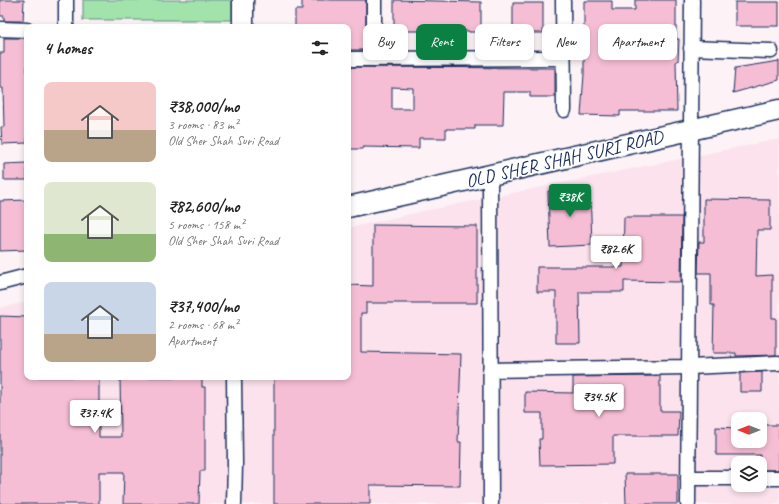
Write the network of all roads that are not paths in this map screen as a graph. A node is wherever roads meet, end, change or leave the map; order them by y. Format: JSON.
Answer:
{"nodes":[{"id":1,"x":66,"y":0,"type":"edge"},
{"id":2,"x":243,"y":0,"type":"edge"},
{"id":3,"x":374,"y":0,"type":"edge"},
{"id":4,"x":563,"y":0,"type":"edge"},
{"id":5,"x":692,"y":0,"type":"edge"},
{"id":6,"x":66,"y":24,"type":"edge"},
{"id":7,"x":243,"y":24,"type":"edge"},
{"id":8,"x":374,"y":24,"type":"edge"},
{"id":9,"x":563,"y":24,"type":"edge"},
{"id":10,"x":0,"y":29,"type":"edge"},
{"id":11,"x":24,"y":30,"type":"edge"},
{"id":12,"x":691,"y":48,"type":"junction"},
{"id":13,"x":771,"y":50,"type":"dead end"},
{"id":14,"x":363,"y":58,"type":"edge"},
{"id":15,"x":408,"y":58,"type":"edge"},
{"id":16,"x":542,"y":58,"type":"edge"},
{"id":17,"x":351,"y":59,"type":"edge"},
{"id":18,"x":563,"y":60,"type":"edge"},
{"id":19,"x":564,"y":110,"type":"dead end"},
{"id":20,"x":779,"y":110,"type":"edge"},
{"id":21,"x":690,"y":130,"type":"junction"},
{"id":22,"x":490,"y":175,"type":"junction"},
{"id":23,"x":351,"y":206,"type":"edge"},
{"id":24,"x":24,"y":277,"type":"edge"},
{"id":25,"x":0,"y":283,"type":"edge"},
{"id":26,"x":778,"y":363,"type":"dead end"},
{"id":27,"x":689,"y":367,"type":"junction"},
{"id":28,"x":490,"y":370,"type":"junction"},
{"id":29,"x":234,"y":380,"type":"edge"},
{"id":30,"x":688,"y":478,"type":"junction"},
{"id":31,"x":731,"y":478,"type":"edge"},
{"id":32,"x":767,"y":478,"type":"edge"},
{"id":33,"x":779,"y":478,"type":"edge"},
{"id":34,"x":234,"y":504,"type":"edge"},
{"id":35,"x":491,"y":504,"type":"edge"},
{"id":36,"x":688,"y":504,"type":"edge"}],
"edges":[{"from":1,"to":6,"type":"street"},
{"from":2,"to":7,"type":"street"},
{"from":3,"to":8,"type":"street"},
{"from":4,"to":9,"type":"street"},
{"from":5,"to":12,"type":"street"},
{"from":10,"to":11,"type":"street"},
{"from":12,"to":13,"type":"street"},
{"from":12,"to":21,"type":"street"},
{"from":14,"to":17,"type":"street"},
{"from":15,"to":16,"type":"street"},
{"from":18,"to":19,"type":"street"},
{"from":20,"to":21,"type":"street","name":"OLD SHER SHAH SURI ROAD"},
{"from":21,"to":22,"type":"street","name":"OLD SHER SHAH SURI ROAD"},
{"from":21,"to":27,"type":"street"},
{"from":22,"to":23,"type":"street","name":"OLD SHER SHAH SURI ROAD"},
{"from":22,"to":28,"type":"street"},
{"from":24,"to":25,"type":"street"},
{"from":26,"to":27,"type":"street"},
{"from":27,"to":28,"type":"street"},
{"from":27,"to":30,"type":"street"},
{"from":28,"to":35,"type":"street"},
{"from":29,"to":34,"type":"street"},
{"from":30,"to":31,"type":"street"},
{"from":30,"to":36,"type":"street"},
{"from":32,"to":33,"type":"street"}]}
